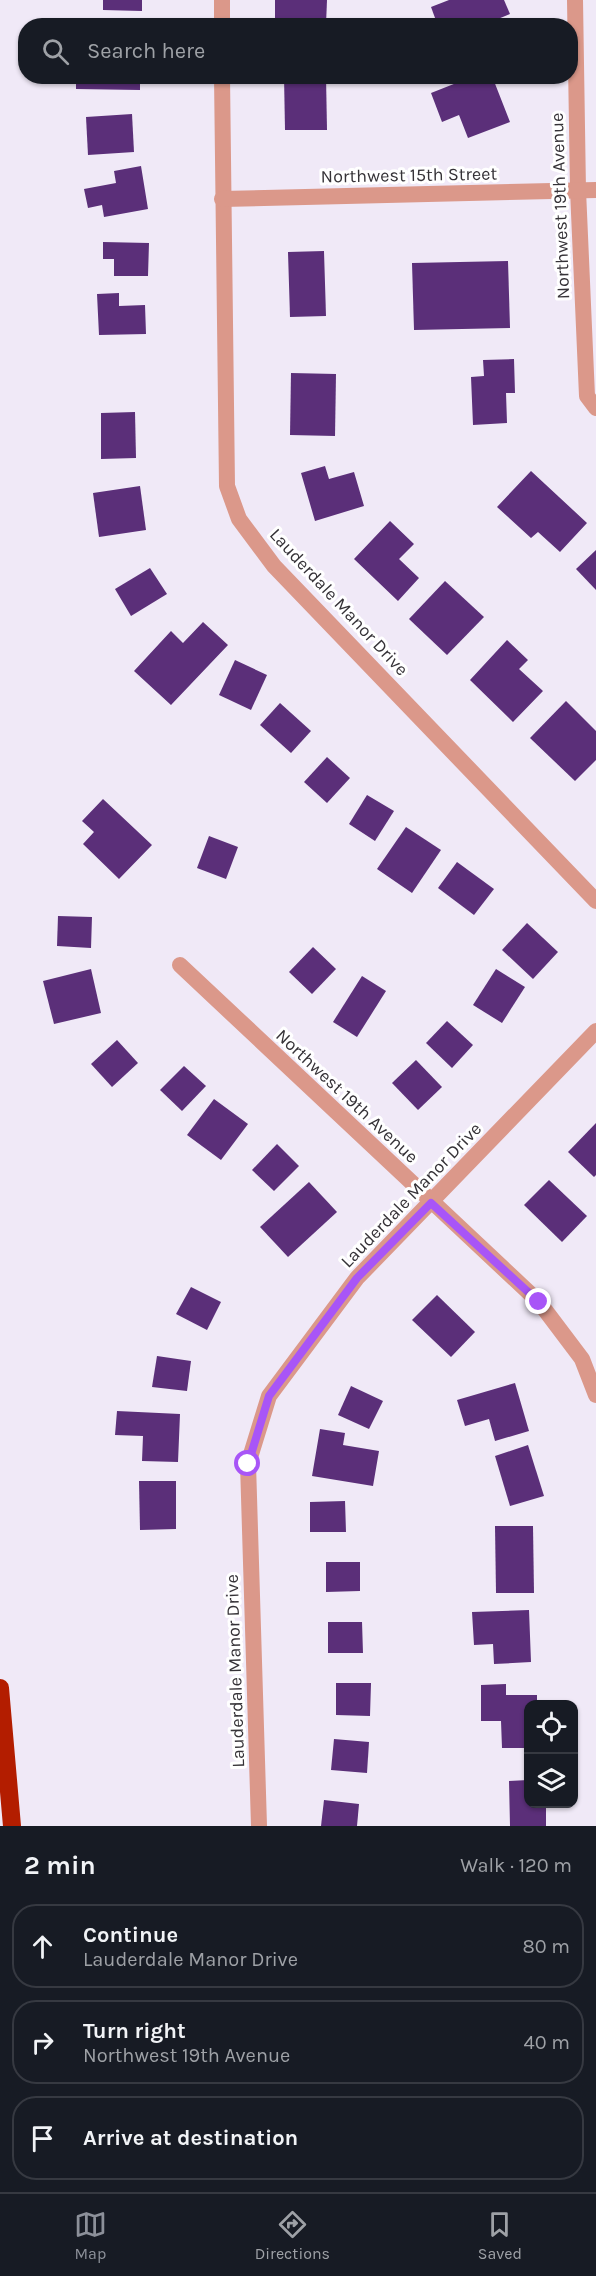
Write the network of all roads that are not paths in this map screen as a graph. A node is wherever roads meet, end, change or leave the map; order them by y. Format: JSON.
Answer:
{"nodes":[{"id":1,"x":222,"y":0,"type":"edge"},
{"id":2,"x":575,"y":0,"type":"edge"},
{"id":3,"x":222,"y":18,"type":"edge"},
{"id":4,"x":575,"y":18,"type":"edge"},
{"id":5,"x":222,"y":84,"type":"edge"},
{"id":6,"x":576,"y":84,"type":"edge"},
{"id":7,"x":578,"y":190,"type":"junction"},
{"id":8,"x":596,"y":190,"type":"edge"},
{"id":9,"x":222,"y":199,"type":"junction"},
{"id":10,"x":596,"y":408,"type":"edge"},
{"id":11,"x":596,"y":901,"type":"edge"},
{"id":12,"x":180,"y":964,"type":"dead end"},
{"id":13,"x":596,"y":1032,"type":"edge"},
{"id":14,"x":431,"y":1203,"type":"junction"},
{"id":15,"x":596,"y":1395,"type":"edge"},
{"id":16,"x":0,"y":1688,"type":"edge"},
{"id":17,"x":12,"y":1826,"type":"edge"},
{"id":18,"x":259,"y":1826,"type":"edge"}],
"edges":[{"from":1,"to":3,"type":"street"},
{"from":2,"to":4,"type":"street","name":"Northwest 19th Avenue"},
{"from":5,"to":9,"type":"street","name":"Lauderdale Manor Drive"},
{"from":6,"to":7,"type":"street","name":"Northwest 19th Avenue"},
{"from":7,"to":8,"type":"street","name":"Northwest 15th Street"},
{"from":7,"to":9,"type":"street","name":"Northwest 15th Street"},
{"from":7,"to":10,"type":"street","name":"Northwest 19th Avenue"},
{"from":9,"to":11,"type":"street","name":"Lauderdale Manor Drive"},
{"from":12,"to":14,"type":"street","name":"Northwest 19th Avenue"},
{"from":13,"to":14,"type":"street","name":"Lauderdale Manor Drive"},
{"from":14,"to":15,"type":"street","name":"Northwest 19th Avenue"},
{"from":14,"to":18,"type":"street","name":"Lauderdale Manor Drive"},
{"from":16,"to":17,"type":"highway"}]}
